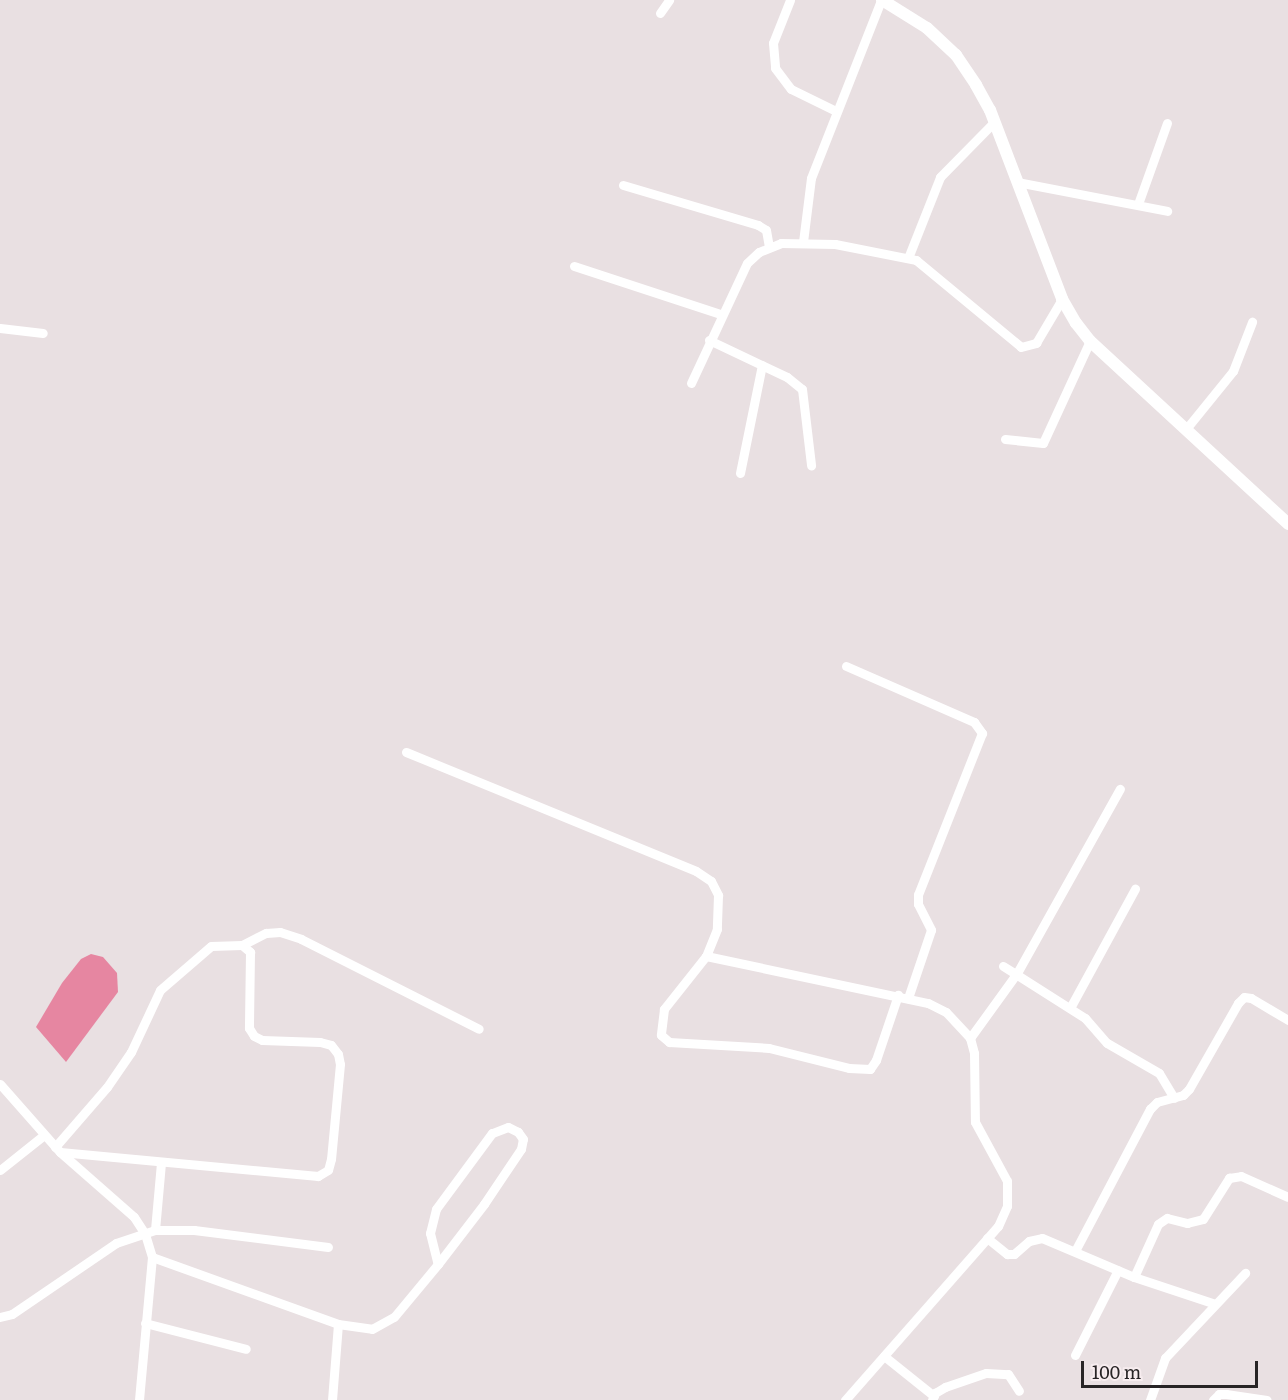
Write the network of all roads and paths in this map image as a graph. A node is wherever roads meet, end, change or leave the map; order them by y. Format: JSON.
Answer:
{"nodes":[{"id":1,"x":669,"y":0,"type":"edge"},
{"id":2,"x":790,"y":0,"type":"edge"},
{"id":3,"x":881,"y":0,"type":"edge"},
{"id":4,"x":898,"y":3,"type":"edge"},
{"id":5,"x":660,"y":13,"type":"dead end"},
{"id":6,"x":836,"y":111,"type":"junction"},
{"id":7,"x":994,"y":122,"type":"junction"},
{"id":8,"x":1167,"y":123,"type":"dead end"},
{"id":9,"x":1017,"y":182,"type":"junction"},
{"id":10,"x":623,"y":185,"type":"dead end"},
{"id":11,"x":1137,"y":204,"type":"junction"},
{"id":12,"x":1167,"y":211,"type":"dead end"},
{"id":13,"x":803,"y":242,"type":"junction"},
{"id":14,"x":770,"y":247,"type":"junction"},
{"id":15,"x":908,"y":258,"type":"junction"},
{"id":16,"x":574,"y":266,"type":"dead end"},
{"id":17,"x":1062,"y":299,"type":"junction"},
{"id":18,"x":720,"y":314,"type":"junction"},
{"id":19,"x":1252,"y":322,"type":"dead end"},
{"id":20,"x":0,"y":328,"type":"edge"},
{"id":21,"x":44,"y":333,"type":"dead end"},
{"id":22,"x":709,"y":340,"type":"junction"},
{"id":23,"x":1090,"y":341,"type":"junction"},
{"id":24,"x":762,"y":365,"type":"junction"},
{"id":25,"x":691,"y":383,"type":"dead end"},
{"id":26,"x":1186,"y":429,"type":"junction"},
{"id":27,"x":1005,"y":439,"type":"dead end"},
{"id":28,"x":811,"y":465,"type":"dead end"},
{"id":29,"x":740,"y":473,"type":"dead end"},
{"id":30,"x":1288,"y":524,"type":"edge"},
{"id":31,"x":846,"y":666,"type":"dead end"},
{"id":32,"x":406,"y":752,"type":"dead end"},
{"id":33,"x":1120,"y":789,"type":"dead end"},
{"id":34,"x":1135,"y":889,"type":"dead end"},
{"id":35,"x":242,"y":945,"type":"junction"},
{"id":36,"x":706,"y":956,"type":"junction"},
{"id":37,"x":1002,"y":966,"type":"dead end"},
{"id":38,"x":1017,"y":973,"type":"junction"},
{"id":39,"x":898,"y":995,"type":"junction"},
{"id":40,"x":908,"y":998,"type":"junction"},
{"id":41,"x":1070,"y":1008,"type":"junction"},
{"id":42,"x":1288,"y":1020,"type":"edge"},
{"id":43,"x":479,"y":1029,"type":"dead end"},
{"id":44,"x":970,"y":1038,"type":"junction"},
{"id":45,"x":0,"y":1084,"type":"edge"},
{"id":46,"x":1174,"y":1098,"type":"junction"},
{"id":47,"x":44,"y":1135,"type":"junction"},
{"id":48,"x":58,"y":1150,"type":"junction"},
{"id":49,"x":161,"y":1163,"type":"junction"},
{"id":50,"x":0,"y":1170,"type":"edge"},
{"id":51,"x":1288,"y":1197,"type":"edge"},
{"id":52,"x":155,"y":1230,"type":"junction"},
{"id":53,"x":145,"y":1234,"type":"junction"},
{"id":54,"x":987,"y":1238,"type":"junction"},
{"id":55,"x":328,"y":1247,"type":"dead end"},
{"id":56,"x":1075,"y":1251,"type":"junction"},
{"id":57,"x":152,"y":1257,"type":"junction"},
{"id":58,"x":438,"y":1264,"type":"junction"},
{"id":59,"x":1118,"y":1270,"type":"junction"},
{"id":60,"x":1245,"y":1273,"type":"dead end"},
{"id":61,"x":1134,"y":1277,"type":"junction"},
{"id":62,"x":1215,"y":1304,"type":"junction"},
{"id":63,"x":0,"y":1317,"type":"edge"},
{"id":64,"x":145,"y":1323,"type":"junction"},
{"id":65,"x":338,"y":1324,"type":"junction"},
{"id":66,"x":246,"y":1349,"type":"dead end"},
{"id":67,"x":1075,"y":1355,"type":"dead end"},
{"id":68,"x":884,"y":1356,"type":"junction"},
{"id":69,"x":1019,"y":1391,"type":"dead end"},
{"id":70,"x":933,"y":1398,"type":"edge"},
{"id":71,"x":139,"y":1400,"type":"edge"},
{"id":72,"x":332,"y":1400,"type":"edge"},
{"id":73,"x":845,"y":1400,"type":"edge"},
{"id":74,"x":1150,"y":1400,"type":"edge"},
{"id":75,"x":1214,"y":1400,"type":"edge"},
{"id":76,"x":1267,"y":1400,"type":"edge"}],
"edges":[{"from":1,"to":5,"type":"street"},
{"from":2,"to":6,"type":"street"},
{"from":3,"to":4,"type":"street"},
{"from":3,"to":6,"type":"street"},
{"from":4,"to":7,"type":"street"},
{"from":6,"to":13,"type":"street"},
{"from":7,"to":9,"type":"street"},
{"from":7,"to":15,"type":"street"},
{"from":8,"to":11,"type":"street"},
{"from":9,"to":11,"type":"street"},
{"from":9,"to":17,"type":"street"},
{"from":10,"to":14,"type":"street"},
{"from":11,"to":12,"type":"street"},
{"from":13,"to":14,"type":"street"},
{"from":13,"to":15,"type":"street"},
{"from":14,"to":18,"type":"street"},
{"from":15,"to":17,"type":"street"},
{"from":16,"to":18,"type":"street"},
{"from":17,"to":23,"type":"street"},
{"from":18,"to":22,"type":"street"},
{"from":19,"to":26,"type":"street"},
{"from":20,"to":21,"type":"street"},
{"from":22,"to":24,"type":"street"},
{"from":22,"to":25,"type":"street"},
{"from":23,"to":26,"type":"street"},
{"from":23,"to":27,"type":"street"},
{"from":24,"to":28,"type":"street"},
{"from":24,"to":29,"type":"street"},
{"from":26,"to":30,"type":"street"},
{"from":31,"to":40,"type":"street"},
{"from":32,"to":36,"type":"street"},
{"from":33,"to":38,"type":"street"},
{"from":34,"to":41,"type":"street"},
{"from":35,"to":43,"type":"street"},
{"from":35,"to":48,"type":"street"},
{"from":35,"to":49,"type":"street"},
{"from":36,"to":39,"type":"street"},
{"from":36,"to":39,"type":"street"},
{"from":37,"to":38,"type":"street"},
{"from":38,"to":41,"type":"street"},
{"from":38,"to":44,"type":"street"},
{"from":39,"to":40,"type":"street"},
{"from":40,"to":44,"type":"street"},
{"from":41,"to":46,"type":"street"},
{"from":42,"to":46,"type":"street"},
{"from":44,"to":54,"type":"street"},
{"from":45,"to":47,"type":"street"},
{"from":46,"to":56,"type":"street"},
{"from":47,"to":48,"type":"street"},
{"from":47,"to":50,"type":"street"},
{"from":48,"to":49,"type":"street"},
{"from":48,"to":53,"type":"street"},
{"from":49,"to":52,"type":"street"},
{"from":51,"to":61,"type":"street"},
{"from":52,"to":53,"type":"street"},
{"from":52,"to":55,"type":"street"},
{"from":53,"to":57,"type":"street"},
{"from":53,"to":63,"type":"street"},
{"from":54,"to":56,"type":"street"},
{"from":54,"to":68,"type":"street"},
{"from":56,"to":59,"type":"street"},
{"from":57,"to":64,"type":"street"},
{"from":57,"to":65,"type":"street"},
{"from":58,"to":58,"type":"street"},
{"from":58,"to":65,"type":"street"},
{"from":59,"to":61,"type":"street"},
{"from":59,"to":67,"type":"street"},
{"from":60,"to":62,"type":"street"},
{"from":61,"to":62,"type":"street"},
{"from":62,"to":74,"type":"street"},
{"from":64,"to":66,"type":"street"},
{"from":64,"to":71,"type":"street"},
{"from":65,"to":72,"type":"street"},
{"from":68,"to":70,"type":"street"},
{"from":68,"to":73,"type":"street"},
{"from":69,"to":70,"type":"street"},
{"from":75,"to":76,"type":"street"}]}
